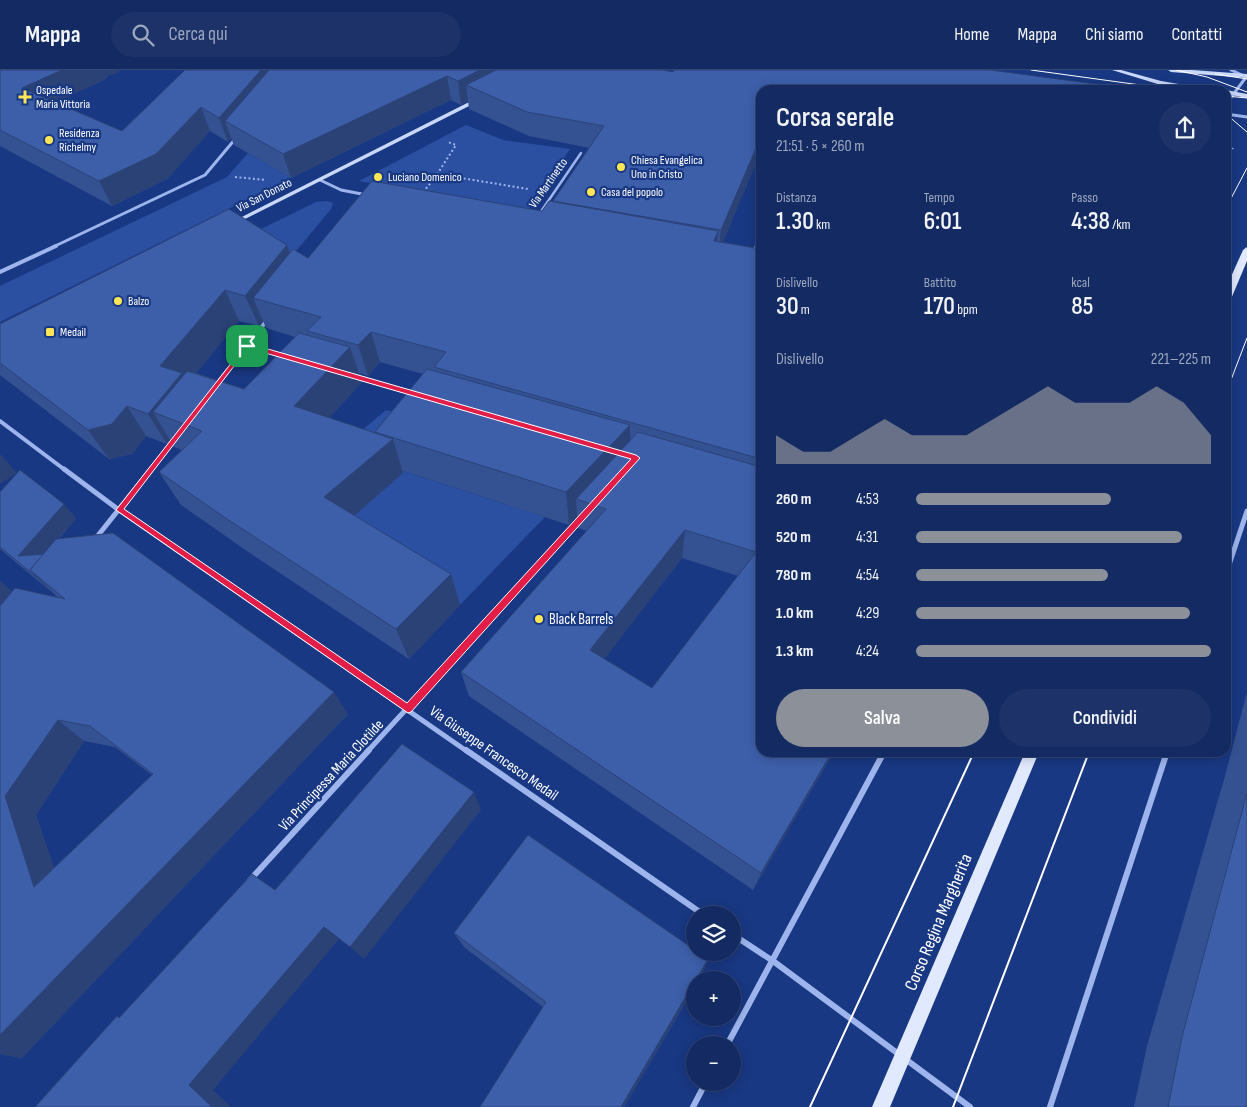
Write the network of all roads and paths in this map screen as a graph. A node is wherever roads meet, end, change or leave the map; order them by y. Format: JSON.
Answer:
{"nodes":[{"id":1,"x":1116,"y":70,"type":"edge"},
{"id":2,"x":1171,"y":70,"type":"edge"},
{"id":3,"x":1231,"y":70,"type":"edge"},
{"id":4,"x":1246,"y":76,"type":"edge"},
{"id":5,"x":1175,"y":85,"type":"edge"},
{"id":6,"x":1231,"y":93,"type":"edge"},
{"id":7,"x":1234,"y":93,"type":"junction"},
{"id":8,"x":488,"y":95,"type":"edge"},
{"id":9,"x":1247,"y":96,"type":"edge"},
{"id":10,"x":1231,"y":97,"type":"edge"},
{"id":11,"x":1231,"y":115,"type":"edge"},
{"id":12,"x":1247,"y":117,"type":"edge"},
{"id":13,"x":236,"y":137,"type":"edge"},
{"id":14,"x":446,"y":142,"type":"dead end"},
{"id":15,"x":1233,"y":148,"type":"dead end"},
{"id":16,"x":1231,"y":152,"type":"edge"},
{"id":17,"x":581,"y":153,"type":"edge"},
{"id":18,"x":437,"y":174,"type":"junction"},
{"id":19,"x":227,"y":177,"type":"dead end"},
{"id":20,"x":320,"y":180,"type":"junction"},
{"id":21,"x":271,"y":182,"type":"dead end"},
{"id":22,"x":554,"y":193,"type":"junction"},
{"id":23,"x":421,"y":194,"type":"edge"},
{"id":24,"x":366,"y":195,"type":"junction"},
{"id":25,"x":376,"y":197,"type":"edge"},
{"id":26,"x":360,"y":202,"type":"edge"},
{"id":27,"x":536,"y":219,"type":"edge"},
{"id":28,"x":223,"y":229,"type":"edge"},
{"id":29,"x":756,"y":250,"type":"edge"},
{"id":30,"x":1247,"y":250,"type":"edge"},
{"id":31,"x":754,"y":256,"type":"edge"},
{"id":32,"x":0,"y":272,"type":"edge"},
{"id":33,"x":1231,"y":287,"type":"edge"},
{"id":34,"x":271,"y":315,"type":"edge"},
{"id":35,"x":247,"y":346,"type":"junction"},
{"id":36,"x":285,"y":356,"type":"edge"},
{"id":37,"x":351,"y":376,"type":"edge"},
{"id":38,"x":211,"y":392,"type":"edge"},
{"id":39,"x":418,"y":395,"type":"edge"},
{"id":40,"x":0,"y":421,"type":"edge"},
{"id":41,"x":180,"y":432,"type":"edge"},
{"id":42,"x":120,"y":510,"type":"junction"},
{"id":43,"x":589,"y":510,"type":"edge"},
{"id":44,"x":1247,"y":511,"type":"edge"},
{"id":45,"x":94,"y":541,"type":"edge"},
{"id":46,"x":1231,"y":559,"type":"edge"},
{"id":47,"x":408,"y":709,"type":"junction"},
{"id":48,"x":881,"y":757,"type":"edge"},
{"id":49,"x":1030,"y":757,"type":"edge"},
{"id":50,"x":1165,"y":757,"type":"edge"},
{"id":51,"x":248,"y":883,"type":"edge"},
{"id":52,"x":691,"y":906,"type":"edge"},
{"id":53,"x":741,"y":940,"type":"edge"},
{"id":54,"x":773,"y":961,"type":"junction"},
{"id":55,"x":732,"y":1036,"type":"edge"},
{"id":56,"x":902,"y":1057,"type":"junction"},
{"id":57,"x":701,"y":1091,"type":"edge"},
{"id":58,"x":693,"y":1107,"type":"edge"},
{"id":59,"x":881,"y":1107,"type":"edge"},
{"id":60,"x":970,"y":1107,"type":"edge"},
{"id":61,"x":1050,"y":1107,"type":"edge"}],
"edges":[{"from":1,"to":5,"type":"street"},
{"from":2,"to":4,"type":"street"},
{"from":3,"to":4,"type":"street"},
{"from":4,"to":7,"type":"street"},
{"from":6,"to":7,"type":"street"},
{"from":7,"to":9,"type":"street"},
{"from":7,"to":10,"type":"street"},
{"from":8,"to":20,"type":"street","name":"Via San Donato"},
{"from":11,"to":12,"type":"street"},
{"from":13,"to":32,"type":"street"},
{"from":14,"to":18,"type":"path"},
{"from":15,"to":16,"type":"path"},
{"from":17,"to":22,"type":"lane","name":"Via Martinetto"},
{"from":18,"to":22,"type":"path"},
{"from":18,"to":23,"type":"path"},
{"from":19,"to":21,"type":"path"},
{"from":20,"to":24,"type":"street"},
{"from":20,"to":28,"type":"street","name":"Via San Donato"},
{"from":22,"to":27,"type":"lane","name":"Via Martinetto"},
{"from":24,"to":25,"type":"street"},
{"from":24,"to":26,"type":"street"},
{"from":29,"to":31,"type":"street"},
{"from":30,"to":33,"type":"main road"},
{"from":34,"to":35,"type":"street"},
{"from":35,"to":36,"type":"street"},
{"from":35,"to":38,"type":"street"},
{"from":37,"to":39,"type":"street"},
{"from":40,"to":42,"type":"street","name":"Via Giuseppe Francesco Medail"},
{"from":41,"to":42,"type":"street"},
{"from":42,"to":45,"type":"street"},
{"from":42,"to":47,"type":"street","name":"Via Giuseppe Francesco Medail"},
{"from":43,"to":47,"type":"street","name":"Via Principessa Maria Clotilde"},
{"from":44,"to":46,"type":"street"},
{"from":47,"to":51,"type":"street","name":"Via Principessa Maria Clotilde"},
{"from":47,"to":52,"type":"street","name":"Via Giuseppe Francesco Medail"},
{"from":48,"to":54,"type":"street"},
{"from":49,"to":56,"type":"main road","name":"Corso Regina Margherita"},
{"from":50,"to":61,"type":"street"},
{"from":53,"to":54,"type":"street"},
{"from":54,"to":55,"type":"street"},
{"from":54,"to":56,"type":"street"},
{"from":56,"to":59,"type":"main road","name":"Corso Regina Margherita"},
{"from":56,"to":60,"type":"street"},
{"from":57,"to":58,"type":"street"}]}
